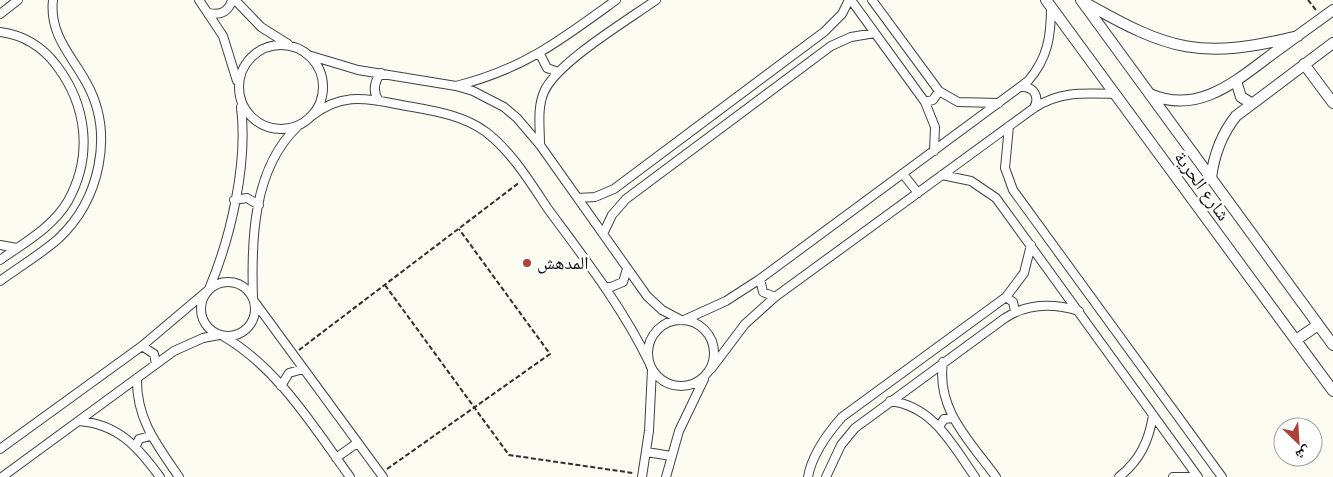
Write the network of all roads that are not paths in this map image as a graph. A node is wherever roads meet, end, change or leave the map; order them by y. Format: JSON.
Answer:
{"nodes":[{"id":1,"x":18,"y":0,"type":"edge"},
{"id":2,"x":52,"y":0,"type":"edge"},
{"id":3,"x":199,"y":0,"type":"edge"},
{"id":4,"x":233,"y":0,"type":"edge"},
{"id":5,"x":616,"y":0,"type":"edge"},
{"id":6,"x":656,"y":0,"type":"edge"},
{"id":7,"x":850,"y":0,"type":"edge"},
{"id":8,"x":872,"y":0,"type":"edge"},
{"id":9,"x":1081,"y":0,"type":"edge"},
{"id":10,"x":1048,"y":3,"type":"edge"},
{"id":11,"x":1333,"y":10,"type":"edge"},
{"id":12,"x":210,"y":13,"type":"junction"},
{"id":13,"x":0,"y":14,"type":"edge"},
{"id":14,"x":0,"y":32,"type":"edge"},
{"id":15,"x":875,"y":34,"type":"junction"},
{"id":16,"x":1298,"y":36,"type":"junction"},
{"id":17,"x":1332,"y":46,"type":"edge"},
{"id":18,"x":296,"y":48,"type":"junction"},
{"id":19,"x":66,"y":52,"type":"junction"},
{"id":20,"x":540,"y":54,"type":"junction"},
{"id":21,"x":308,"y":55,"type":"junction"},
{"id":22,"x":53,"y":61,"type":"junction"},
{"id":23,"x":1304,"y":64,"type":"junction"},
{"id":24,"x":558,"y":72,"type":"junction"},
{"id":25,"x":382,"y":73,"type":"junction"},
{"id":26,"x":1236,"y":81,"type":"junction"},
{"id":27,"x":456,"y":86,"type":"junction"},
{"id":28,"x":1022,"y":87,"type":"junction"},
{"id":29,"x":238,"y":88,"type":"junction"},
{"id":30,"x":939,"y":91,"type":"junction"},
{"id":31,"x":1148,"y":93,"type":"junction"},
{"id":32,"x":1115,"y":94,"type":"junction"},
{"id":33,"x":378,"y":100,"type":"junction"},
{"id":34,"x":241,"y":102,"type":"junction"},
{"id":35,"x":925,"y":102,"type":"junction"},
{"id":36,"x":1333,"y":102,"type":"edge"},
{"id":37,"x":999,"y":103,"type":"junction"},
{"id":38,"x":1251,"y":104,"type":"junction"},
{"id":39,"x":1034,"y":108,"type":"junction"},
{"id":40,"x":310,"y":117,"type":"junction"},
{"id":41,"x":299,"y":125,"type":"junction"},
{"id":42,"x":1009,"y":126,"type":"junction"},
{"id":43,"x":540,"y":145,"type":"junction"},
{"id":44,"x":934,"y":151,"type":"junction"},
{"id":45,"x":80,"y":173,"type":"junction"},
{"id":46,"x":903,"y":174,"type":"junction"},
{"id":47,"x":942,"y":175,"type":"junction"},
{"id":48,"x":96,"y":177,"type":"junction"},
{"id":49,"x":1211,"y":178,"type":"junction"},
{"id":50,"x":918,"y":193,"type":"junction"},
{"id":51,"x":578,"y":198,"type":"junction"},
{"id":52,"x":234,"y":200,"type":"junction"},
{"id":53,"x":1020,"y":201,"type":"junction"},
{"id":54,"x":259,"y":204,"type":"junction"},
{"id":55,"x":1007,"y":211,"type":"junction"},
{"id":56,"x":603,"y":234,"type":"junction"},
{"id":57,"x":1032,"y":244,"type":"junction"},
{"id":58,"x":0,"y":246,"type":"edge"},
{"id":59,"x":17,"y":248,"type":"junction"},
{"id":60,"x":0,"y":260,"type":"edge"},
{"id":61,"x":628,"y":269,"type":"junction"},
{"id":62,"x":760,"y":279,"type":"junction"},
{"id":63,"x":0,"y":281,"type":"edge"},
{"id":64,"x":605,"y":286,"type":"junction"},
{"id":65,"x":208,"y":290,"type":"junction"},
{"id":66,"x":775,"y":297,"type":"junction"},
{"id":67,"x":1006,"y":297,"type":"junction"},
{"id":68,"x":254,"y":300,"type":"junction"},
{"id":69,"x":1015,"y":311,"type":"junction"},
{"id":70,"x":1079,"y":311,"type":"junction"},
{"id":71,"x":682,"y":320,"type":"junction"},
{"id":72,"x":1318,"y":326,"type":"junction"},
{"id":73,"x":221,"y":335,"type":"junction"},
{"id":74,"x":1296,"y":340,"type":"junction"},
{"id":75,"x":1333,"y":345,"type":"edge"},
{"id":76,"x":142,"y":346,"type":"junction"},
{"id":77,"x":944,"y":362,"type":"junction"},
{"id":78,"x":156,"y":364,"type":"junction"},
{"id":79,"x":651,"y":366,"type":"junction"},
{"id":80,"x":302,"y":369,"type":"junction"},
{"id":81,"x":711,"y":369,"type":"junction"},
{"id":82,"x":137,"y":378,"type":"junction"},
{"id":83,"x":704,"y":378,"type":"junction"},
{"id":84,"x":282,"y":386,"type":"junction"},
{"id":85,"x":1333,"y":391,"type":"edge"},
{"id":86,"x":890,"y":401,"type":"junction"},
{"id":87,"x":1153,"y":415,"type":"junction"},
{"id":88,"x":953,"y":418,"type":"junction"},
{"id":89,"x":79,"y":421,"type":"junction"},
{"id":90,"x":940,"y":427,"type":"junction"},
{"id":91,"x":150,"y":436,"type":"junction"},
{"id":92,"x":357,"y":443,"type":"junction"},
{"id":93,"x":136,"y":446,"type":"junction"},
{"id":94,"x":0,"y":449,"type":"edge"},
{"id":95,"x":647,"y":452,"type":"junction"},
{"id":96,"x":670,"y":456,"type":"junction"},
{"id":97,"x":336,"y":458,"type":"junction"},
{"id":98,"x":642,"y":475,"type":"edge"},
{"id":99,"x":382,"y":476,"type":"edge"},
{"id":100,"x":2,"y":477,"type":"edge"},
{"id":101,"x":160,"y":477,"type":"edge"},
{"id":102,"x":179,"y":477,"type":"edge"},
{"id":103,"x":350,"y":477,"type":"edge"},
{"id":104,"x":666,"y":477,"type":"edge"},
{"id":105,"x":808,"y":477,"type":"edge"},
{"id":106,"x":826,"y":477,"type":"edge"},
{"id":107,"x":975,"y":477,"type":"edge"},
{"id":108,"x":996,"y":477,"type":"edge"},
{"id":109,"x":1119,"y":477,"type":"edge"},
{"id":110,"x":1173,"y":477,"type":"edge"},
{"id":111,"x":1196,"y":477,"type":"edge"},
{"id":112,"x":1222,"y":477,"type":"edge"}],
"edges":[{"from":1,"to":13,"type":"street"},
{"from":2,"to":19,"type":"street"},
{"from":3,"to":12,"type":"street"},
{"from":4,"to":12,"type":"street"},
{"from":4,"to":18,"type":"street"},
{"from":5,"to":20,"type":"street"},
{"from":6,"to":24,"type":"street"},
{"from":7,"to":15,"type":"street"},
{"from":7,"to":51,"type":"street"},
{"from":8,"to":30,"type":"street"},
{"from":9,"to":16,"type":"street"},
{"from":9,"to":31,"type":"street","name":"شارع الحرية"},
{"from":10,"to":28,"type":"street"},
{"from":10,"to":32,"type":"street","name":"شارع الحرية"},
{"from":11,"to":16,"type":"street"},
{"from":12,"to":29,"type":"street"},
{"from":14,"to":22,"type":"street"},
{"from":15,"to":35,"type":"street"},
{"from":15,"to":56,"type":"street"},
{"from":16,"to":26,"type":"street"},
{"from":17,"to":23,"type":"street"},
{"from":18,"to":21,"type":"street"},
{"from":18,"to":29,"type":"street"},
{"from":19,"to":22,"type":"street"},
{"from":19,"to":48,"type":"street"},
{"from":20,"to":24,"type":"street"},
{"from":20,"to":27,"type":"street"},
{"from":21,"to":25,"type":"street"},
{"from":21,"to":40,"type":"street"},
{"from":22,"to":45,"type":"street"},
{"from":23,"to":36,"type":"street"},
{"from":23,"to":38,"type":"street"},
{"from":24,"to":43,"type":"street"},
{"from":25,"to":27,"type":"street"},
{"from":25,"to":33,"type":"street"},
{"from":26,"to":31,"type":"street"},
{"from":26,"to":38,"type":"street"},
{"from":27,"to":43,"type":"street"},
{"from":28,"to":37,"type":"street"},
{"from":28,"to":39,"type":"street"},
{"from":29,"to":34,"type":"street"},
{"from":30,"to":35,"type":"street"},
{"from":30,"to":37,"type":"street"},
{"from":31,"to":49,"type":"street","name":"شارع الحرية"},
{"from":32,"to":39,"type":"street"},
{"from":32,"to":74,"type":"street","name":"شارع الحرية"},
{"from":33,"to":40,"type":"street"},
{"from":33,"to":64,"type":"street"},
{"from":34,"to":41,"type":"street"},
{"from":34,"to":52,"type":"street"},
{"from":35,"to":44,"type":"street"},
{"from":37,"to":44,"type":"street"},
{"from":38,"to":49,"type":"street"},
{"from":39,"to":42,"type":"street"},
{"from":40,"to":41,"type":"street"},
{"from":41,"to":54,"type":"street"},
{"from":42,"to":47,"type":"street"},
{"from":42,"to":53,"type":"street"},
{"from":43,"to":51,"type":"street"},
{"from":44,"to":46,"type":"street"},
{"from":45,"to":48,"type":"street"},
{"from":45,"to":59,"type":"street"},
{"from":46,"to":50,"type":"street"},
{"from":46,"to":62,"type":"street"},
{"from":47,"to":50,"type":"street"},
{"from":47,"to":55,"type":"street"},
{"from":48,"to":63,"type":"street"},
{"from":49,"to":72,"type":"street","name":"شارع الحرية"},
{"from":50,"to":66,"type":"street"},
{"from":51,"to":56,"type":"street"},
{"from":52,"to":54,"type":"street"},
{"from":52,"to":65,"type":"street"},
{"from":53,"to":55,"type":"street"},
{"from":53,"to":112,"type":"street"},
{"from":54,"to":68,"type":"street"},
{"from":55,"to":57,"type":"street"},
{"from":56,"to":61,"type":"street"},
{"from":57,"to":67,"type":"street"},
{"from":57,"to":70,"type":"street"},
{"from":58,"to":59,"type":"street"},
{"from":59,"to":60,"type":"street"},
{"from":61,"to":64,"type":"street"},
{"from":61,"to":71,"type":"street"},
{"from":62,"to":66,"type":"street"},
{"from":62,"to":71,"type":"street"},
{"from":64,"to":79,"type":"street"},
{"from":65,"to":68,"type":"street"},
{"from":65,"to":73,"type":"street"},
{"from":65,"to":76,"type":"street"},
{"from":66,"to":81,"type":"street"},
{"from":67,"to":69,"type":"street"},
{"from":67,"to":105,"type":"street"},
{"from":68,"to":73,"type":"street"},
{"from":68,"to":80,"type":"street"},
{"from":69,"to":70,"type":"street"},
{"from":69,"to":77,"type":"street"},
{"from":70,"to":87,"type":"street"},
{"from":71,"to":79,"type":"street"},
{"from":71,"to":81,"type":"street"},
{"from":72,"to":74,"type":"street"},
{"from":72,"to":75,"type":"street","name":"شارع الحرية"},
{"from":73,"to":78,"type":"street"},
{"from":73,"to":84,"type":"street"},
{"from":74,"to":85,"type":"street","name":"شارع الحرية"},
{"from":76,"to":78,"type":"street"},
{"from":76,"to":94,"type":"street"},
{"from":77,"to":86,"type":"street"},
{"from":77,"to":88,"type":"street"},
{"from":78,"to":82,"type":"street"},
{"from":79,"to":83,"type":"street"},
{"from":79,"to":95,"type":"street"},
{"from":80,"to":84,"type":"street"},
{"from":80,"to":92,"type":"street"},
{"from":81,"to":83,"type":"street"},
{"from":82,"to":89,"type":"street"},
{"from":82,"to":91,"type":"street"},
{"from":83,"to":96,"type":"street"},
{"from":84,"to":97,"type":"street"},
{"from":86,"to":90,"type":"street"},
{"from":86,"to":106,"type":"street"},
{"from":87,"to":109,"type":"street"},
{"from":87,"to":111,"type":"street"},
{"from":88,"to":90,"type":"street"},
{"from":88,"to":108,"type":"street"},
{"from":89,"to":93,"type":"street"},
{"from":89,"to":100,"type":"street"},
{"from":90,"to":107,"type":"street"},
{"from":91,"to":93,"type":"street"},
{"from":91,"to":102,"type":"street"},
{"from":92,"to":97,"type":"street"},
{"from":92,"to":99,"type":"street"},
{"from":93,"to":101,"type":"street"},
{"from":95,"to":96,"type":"street"},
{"from":95,"to":98,"type":"street"},
{"from":96,"to":104,"type":"street"},
{"from":97,"to":103,"type":"street"},
{"from":110,"to":111,"type":"street"}]}
